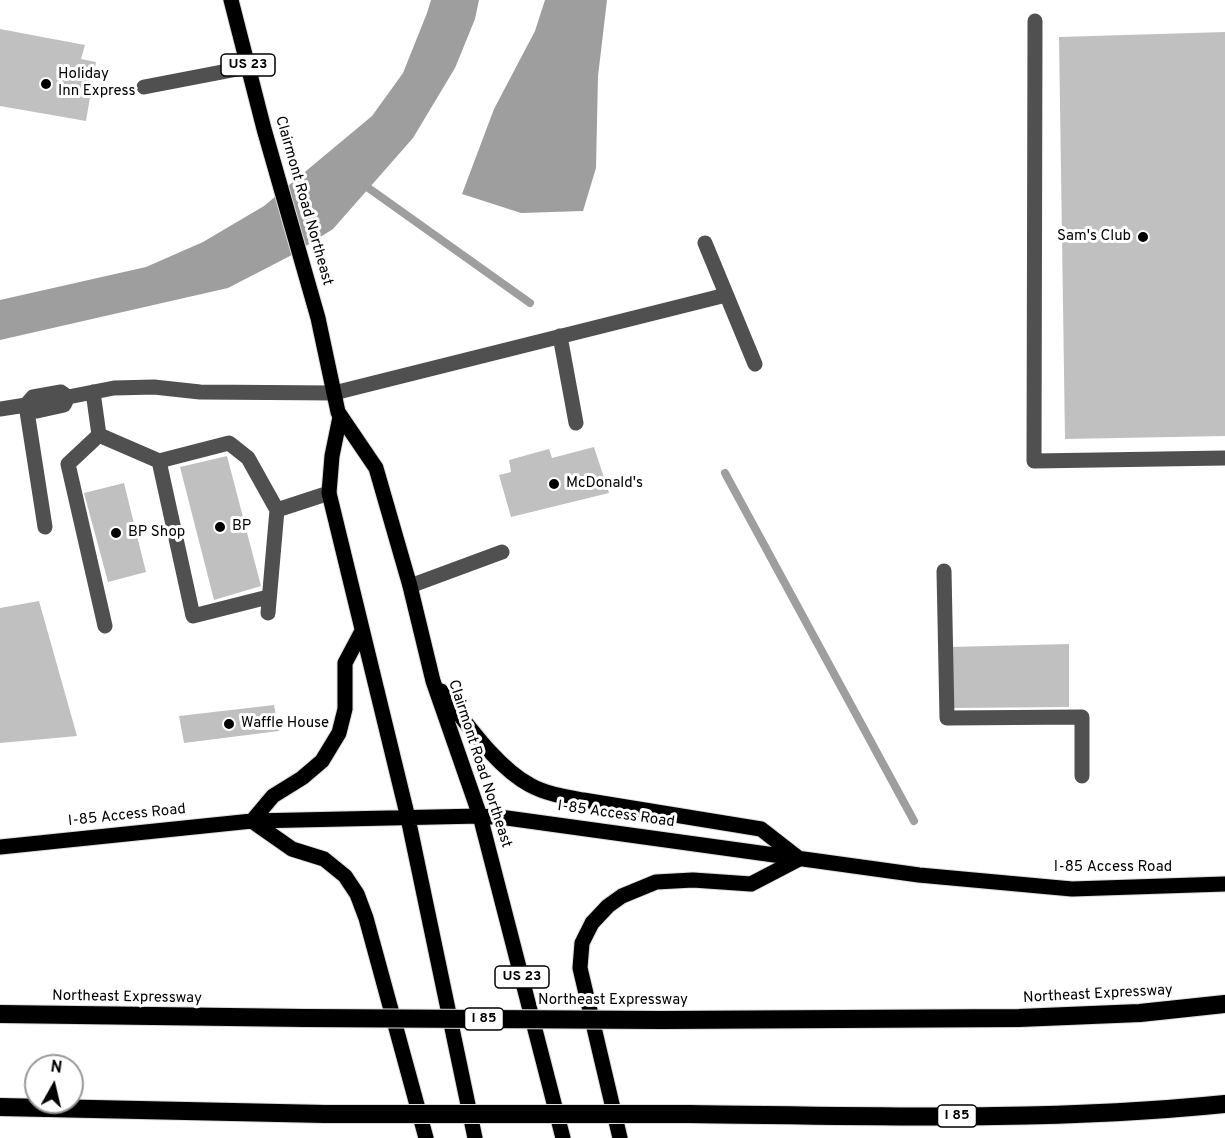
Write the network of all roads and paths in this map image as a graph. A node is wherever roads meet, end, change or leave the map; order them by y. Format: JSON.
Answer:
{"nodes":[{"id":1,"x":231,"y":0,"type":"edge"},
{"id":2,"x":1035,"y":21,"type":"dead end"},
{"id":3,"x":248,"y":67,"type":"junction"},
{"id":4,"x":144,"y":87,"type":"dead end"},
{"id":5,"x":705,"y":243,"type":"dead end"},
{"id":6,"x":726,"y":294,"type":"junction"},
{"id":7,"x":560,"y":336,"type":"junction"},
{"id":8,"x":755,"y":364,"type":"dead end"},
{"id":9,"x":93,"y":392,"type":"junction"},
{"id":10,"x":334,"y":393,"type":"junction"},
{"id":11,"x":26,"y":405,"type":"junction"},
{"id":12,"x":0,"y":409,"type":"edge"},
{"id":13,"x":339,"y":412,"type":"junction"},
{"id":14,"x":576,"y":423,"type":"dead end"},
{"id":15,"x":99,"y":435,"type":"junction"},
{"id":16,"x":1225,"y":459,"type":"edge"},
{"id":17,"x":159,"y":461,"type":"junction"},
{"id":18,"x":329,"y":493,"type":"junction"},
{"id":19,"x":277,"y":510,"type":"junction"},
{"id":20,"x":45,"y":526,"type":"dead end"},
{"id":21,"x":502,"y":552,"type":"dead end"},
{"id":22,"x":944,"y":570,"type":"dead end"},
{"id":23,"x":410,"y":586,"type":"junction"},
{"id":24,"x":105,"y":626,"type":"dead end"},
{"id":25,"x":362,"y":631,"type":"junction"},
{"id":26,"x":433,"y":681,"type":"junction"},
{"id":27,"x":1082,"y":776,"type":"dead end"},
{"id":28,"x":480,"y":816,"type":"junction"},
{"id":29,"x":408,"y":818,"type":"junction"},
{"id":30,"x":252,"y":821,"type":"junction"},
{"id":31,"x":0,"y":847,"type":"edge"},
{"id":32,"x":799,"y":859,"type":"junction"},
{"id":33,"x":1225,"y":884,"type":"edge"},
{"id":34,"x":1225,"y":1004,"type":"edge"},
{"id":35,"x":0,"y":1014,"type":"edge"},
{"id":36,"x":1225,"y":1104,"type":"edge"},
{"id":37,"x":0,"y":1107,"type":"edge"},
{"id":38,"x":426,"y":1138,"type":"edge"},
{"id":39,"x":475,"y":1138,"type":"edge"},
{"id":40,"x":563,"y":1138,"type":"edge"},
{"id":41,"x":620,"y":1138,"type":"edge"}],
"edges":[{"from":1,"to":3,"type":"main road","name":"Clairmont Road Northeast","number":"US 23"},
{"from":2,"to":16,"type":"lane"},
{"from":3,"to":4,"type":"lane"},
{"from":3,"to":10,"type":"main road","name":"Clairmont Road Northeast","number":"US 23"},
{"from":5,"to":6,"type":"lane"},
{"from":6,"to":7,"type":"lane"},
{"from":6,"to":8,"type":"lane"},
{"from":7,"to":10,"type":"lane"},
{"from":7,"to":14,"type":"lane"},
{"from":9,"to":10,"type":"lane"},
{"from":9,"to":11,"type":"lane"},
{"from":9,"to":15,"type":"lane"},
{"from":10,"to":13,"type":"main road","name":"Clairmont Road Northeast","number":"US 23"},
{"from":11,"to":12,"type":"lane"},
{"from":11,"to":20,"type":"lane"},
{"from":13,"to":18,"type":"main road","name":"Clairmont Road Northeast","number":"US 23"},
{"from":13,"to":23,"type":"main road","name":"Clairmont Road Northeast","number":"US 23"},
{"from":15,"to":17,"type":"lane"},
{"from":15,"to":24,"type":"lane"},
{"from":17,"to":19,"type":"lane"},
{"from":17,"to":19,"type":"lane"},
{"from":18,"to":19,"type":"lane"},
{"from":18,"to":25,"type":"main road","name":"Clairmont Road Northeast","number":"US 23"},
{"from":21,"to":23,"type":"lane"},
{"from":22,"to":27,"type":"lane"},
{"from":23,"to":26,"type":"main road","name":"Clairmont Road Northeast","number":"US 23"},
{"from":25,"to":29,"type":"main road","name":"Clairmont Road Northeast","number":"US 23"},
{"from":25,"to":30,"type":"main road"},
{"from":26,"to":28,"type":"main road","name":"Clairmont Road Northeast","number":"US 23"},
{"from":26,"to":32,"type":"main road"},
{"from":28,"to":29,"type":"main road","name":"I-85 Access Road"},
{"from":28,"to":32,"type":"main road","name":"I-85 Access Road"},
{"from":28,"to":40,"type":"main road","name":"Clairmont Road Northeast","number":"US 23"},
{"from":29,"to":30,"type":"main road","name":"I-85 Access Road"},
{"from":29,"to":39,"type":"main road","name":"Clairmont Road Northeast","number":"US 23"},
{"from":30,"to":31,"type":"main road","name":"I-85 Access Road"},
{"from":30,"to":38,"type":"main road"},
{"from":32,"to":33,"type":"main road","name":"I-85 Access Road"},
{"from":32,"to":41,"type":"main road"},
{"from":34,"to":35,"type":"highway","name":"Northeast Expressway","number":"I 85","bridge":true},
{"from":36,"to":37,"type":"highway","number":"I 85","bridge":true}]}
